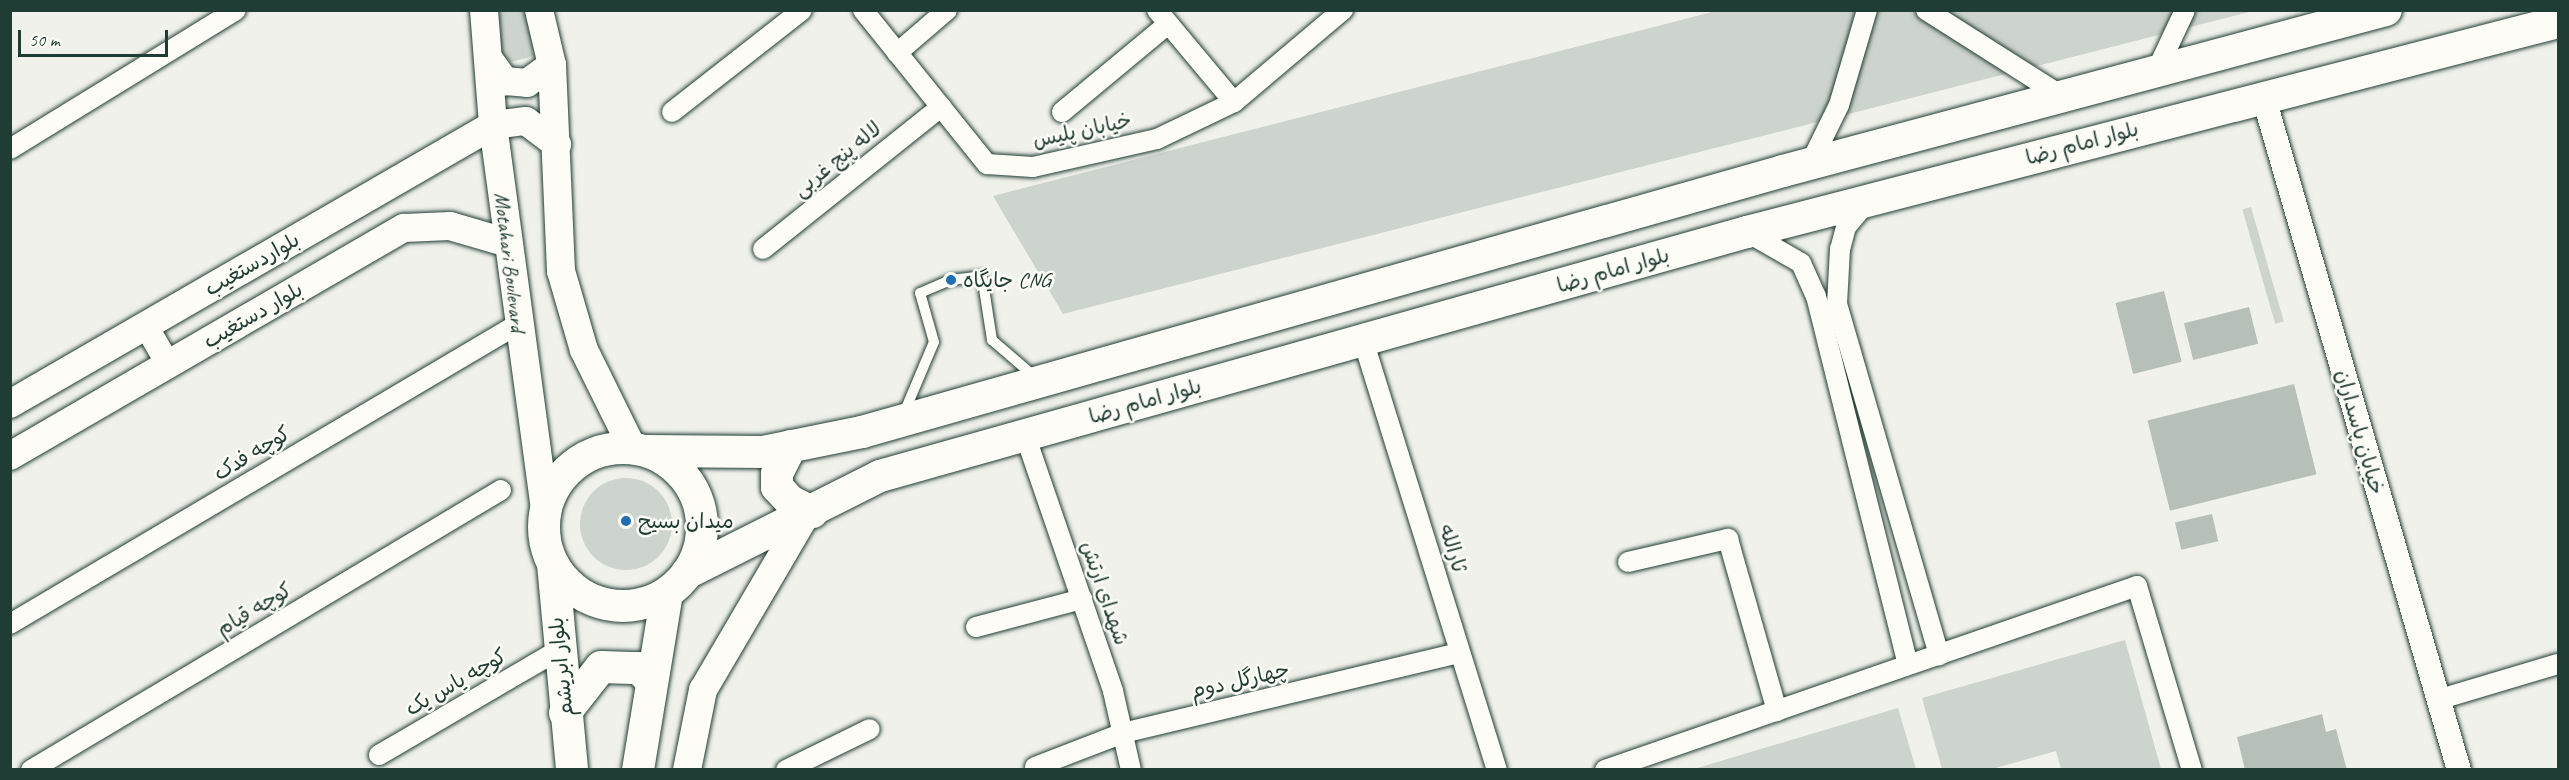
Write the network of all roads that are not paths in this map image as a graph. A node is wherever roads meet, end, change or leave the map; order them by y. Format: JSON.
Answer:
{"nodes":[{"id":1,"x":236,"y":10,"type":"edge"},
{"id":2,"x":484,"y":10,"type":"edge"},
{"id":3,"x":539,"y":10,"type":"edge"},
{"id":4,"x":802,"y":10,"type":"edge"},
{"id":5,"x":863,"y":10,"type":"edge"},
{"id":6,"x":947,"y":10,"type":"edge"},
{"id":7,"x":1343,"y":10,"type":"edge"},
{"id":8,"x":1867,"y":10,"type":"edge"},
{"id":9,"x":1926,"y":10,"type":"edge"},
{"id":10,"x":2186,"y":10,"type":"edge"},
{"id":11,"x":2368,"y":13,"type":"edge"},
{"id":12,"x":211,"y":17,"type":"edge"},
{"id":13,"x":1163,"y":17,"type":"edge"},
{"id":14,"x":2559,"y":22,"type":"edge"},
{"id":15,"x":897,"y":52,"type":"junction"},
{"id":16,"x":488,"y":58,"type":"junction"},
{"id":17,"x":552,"y":65,"type":"junction"},
{"id":18,"x":2156,"y":72,"type":"junction"},
{"id":19,"x":2263,"y":95,"type":"junction"},
{"id":20,"x":2063,"y":97,"type":"junction"},
{"id":21,"x":1234,"y":102,"type":"junction"},
{"id":22,"x":941,"y":107,"type":"junction"},
{"id":23,"x":672,"y":112,"type":"dead end"},
{"id":24,"x":1062,"y":112,"type":"dead end"},
{"id":25,"x":493,"y":125,"type":"junction"},
{"id":26,"x":557,"y":144,"type":"junction"},
{"id":27,"x":10,"y":149,"type":"edge"},
{"id":28,"x":1810,"y":164,"type":"junction"},
{"id":29,"x":1869,"y":199,"type":"junction"},
{"id":30,"x":1747,"y":232,"type":"junction"},
{"id":31,"x":508,"y":243,"type":"junction"},
{"id":32,"x":763,"y":249,"type":"dead end"},
{"id":33,"x":518,"y":324,"type":"junction"},
{"id":34,"x":146,"y":326,"type":"junction"},
{"id":35,"x":1363,"y":340,"type":"junction"},
{"id":36,"x":1854,"y":358,"type":"junction"},
{"id":37,"x":1834,"y":362,"type":"junction"},
{"id":38,"x":168,"y":364,"type":"junction"},
{"id":39,"x":1040,"y":382,"type":"junction"},
{"id":40,"x":10,"y":404,"type":"edge"},
{"id":41,"x":901,"y":421,"type":"junction"},
{"id":42,"x":1025,"y":435,"type":"junction"},
{"id":43,"x":792,"y":446,"type":"junction"},
{"id":44,"x":640,"y":450,"type":"junction"},
{"id":45,"x":10,"y":456,"type":"edge"},
{"id":46,"x":501,"y":489,"type":"dead end"},
{"id":47,"x":545,"y":512,"type":"junction"},
{"id":48,"x":808,"y":514,"type":"junction"},
{"id":49,"x":1628,"y":562,"type":"dead end"},
{"id":50,"x":553,"y":564,"type":"junction"},
{"id":51,"x":677,"y":583,"type":"junction"},
{"id":52,"x":1082,"y":599,"type":"junction"},
{"id":53,"x":10,"y":624,"type":"edge"},
{"id":54,"x":976,"y":627,"type":"dead end"},
{"id":55,"x":557,"y":651,"type":"junction"},
{"id":56,"x":1460,"y":653,"type":"junction"},
{"id":57,"x":1939,"y":655,"type":"junction"},
{"id":58,"x":2559,"y":664,"type":"edge"},
{"id":59,"x":1908,"y":665,"type":"junction"},
{"id":60,"x":652,"y":682,"type":"junction"},
{"id":61,"x":2437,"y":700,"type":"junction"},
{"id":62,"x":1777,"y":711,"type":"junction"},
{"id":63,"x":565,"y":714,"type":"junction"},
{"id":64,"x":870,"y":729,"type":"dead end"},
{"id":65,"x":1123,"y":733,"type":"junction"},
{"id":66,"x":379,"y":755,"type":"dead end"},
{"id":67,"x":1651,"y":762,"type":"edge"},
{"id":68,"x":1035,"y":767,"type":"dead end"},
{"id":69,"x":31,"y":770,"type":"edge"},
{"id":70,"x":572,"y":770,"type":"edge"},
{"id":71,"x":638,"y":770,"type":"edge"},
{"id":72,"x":687,"y":770,"type":"edge"},
{"id":73,"x":786,"y":770,"type":"edge"},
{"id":74,"x":1131,"y":770,"type":"edge"},
{"id":75,"x":1497,"y":770,"type":"edge"},
{"id":76,"x":1605,"y":770,"type":"edge"},
{"id":77,"x":2192,"y":770,"type":"edge"},
{"id":78,"x":2459,"y":770,"type":"edge"}],
"edges":[{"from":1,"to":12,"type":"street"},
{"from":2,"to":16,"type":"main road","name":"Motahari Boulevard"},
{"from":3,"to":17,"type":"main road"},
{"from":4,"to":23,"type":"street"},
{"from":5,"to":15,"type":"street","name":"خیابان پلیس"},
{"from":6,"to":15,"type":"street"},
{"from":7,"to":21,"type":"street","name":"خیابان پلیس"},
{"from":8,"to":28,"type":"street"},
{"from":9,"to":20,"type":"street"},
{"from":10,"to":18,"type":"street"},
{"from":11,"to":18,"type":"main road"},
{"from":12,"to":27,"type":"street"},
{"from":13,"to":21,"type":"street"},
{"from":13,"to":24,"type":"street"},
{"from":14,"to":19,"type":"main road","name":"بلوار امام رضا"},
{"from":15,"to":22,"type":"street","name":"خیابان پلیس"},
{"from":16,"to":17,"type":"main road"},
{"from":16,"to":25,"type":"main road","name":"Motahari Boulevard"},
{"from":17,"to":26,"type":"main road"},
{"from":18,"to":20,"type":"main road"},
{"from":19,"to":29,"type":"main road","name":"بلوار امام رضا"},
{"from":19,"to":61,"type":"street","name":"خیابان پاسداران"},
{"from":20,"to":28,"type":"main road"},
{"from":21,"to":22,"type":"street","name":"خیابان پلیس"},
{"from":22,"to":32,"type":"street","name":"لاله پنج غربی"},
{"from":25,"to":26,"type":"main road"},
{"from":25,"to":31,"type":"main road","name":"Motahari Boulevard"},
{"from":25,"to":34,"type":"main road","name":"بلواردستغیب"},
{"from":26,"to":44,"type":"main road"},
{"from":28,"to":39,"type":"main road"},
{"from":29,"to":30,"type":"main road","name":"بلوار امام رضا"},
{"from":29,"to":36,"type":"street"},
{"from":30,"to":35,"type":"main road","name":"بلوار امام رضا"},
{"from":30,"to":37,"type":"street"},
{"from":31,"to":33,"type":"main road","name":"Motahari Boulevard"},
{"from":31,"to":38,"type":"main road","name":"بلوار دستغیب"},
{"from":33,"to":47,"type":"main road","name":"Motahari Boulevard"},
{"from":33,"to":53,"type":"street","name":"کوچه فدک"},
{"from":34,"to":38,"type":"street"},
{"from":34,"to":40,"type":"main road","name":"بلواردستغیب"},
{"from":35,"to":42,"type":"main road","name":"بلوار امام رضا"},
{"from":35,"to":56,"type":"street","name":"ثارالله"},
{"from":36,"to":37,"type":"street"},
{"from":36,"to":57,"type":"street"},
{"from":37,"to":59,"type":"street"},
{"from":38,"to":45,"type":"main road","name":"بلوار دستغیب"},
{"from":39,"to":41,"type":"main road"},
{"from":39,"to":41,"type":"lane"},
{"from":41,"to":43,"type":"main road"},
{"from":42,"to":48,"type":"main road","name":"بلوار امام رضا"},
{"from":42,"to":52,"type":"street","name":"شهدای ارتش"},
{"from":43,"to":44,"type":"main road"},
{"from":43,"to":48,"type":"main road"},
{"from":44,"to":47,"type":"main road"},
{"from":44,"to":51,"type":"main road"},
{"from":46,"to":69,"type":"street","name":"کوچه قیام"},
{"from":47,"to":50,"type":"main road"},
{"from":48,"to":51,"type":"main road","name":"بلوار امام رضا"},
{"from":48,"to":72,"type":"main road"},
{"from":49,"to":62,"type":"street"},
{"from":50,"to":51,"type":"main road"},
{"from":50,"to":55,"type":"main road","name":"بلوار ابریشم"},
{"from":51,"to":60,"type":"main road"},
{"from":52,"to":54,"type":"street"},
{"from":52,"to":65,"type":"street","name":"شهدای ارتش"},
{"from":55,"to":63,"type":"main road","name":"بلوار ابریشم"},
{"from":55,"to":66,"type":"street","name":"کوچه یاس یک"},
{"from":56,"to":65,"type":"street","name":"چهارگل دوم"},
{"from":56,"to":75,"type":"street","name":"ثارالله"},
{"from":57,"to":59,"type":"street"},
{"from":57,"to":77,"type":"street"},
{"from":58,"to":61,"type":"street"},
{"from":59,"to":62,"type":"street"},
{"from":60,"to":63,"type":"main road"},
{"from":60,"to":71,"type":"main road"},
{"from":61,"to":78,"type":"street","name":"خیابان پاسداران"},
{"from":62,"to":67,"type":"street"},
{"from":63,"to":70,"type":"main road","name":"بلوار ابریشم"},
{"from":64,"to":73,"type":"street"},
{"from":65,"to":68,"type":"street","name":"چهارگل دوم"},
{"from":65,"to":74,"type":"street","name":"شهدای ارتش"},
{"from":67,"to":76,"type":"street"}]}
